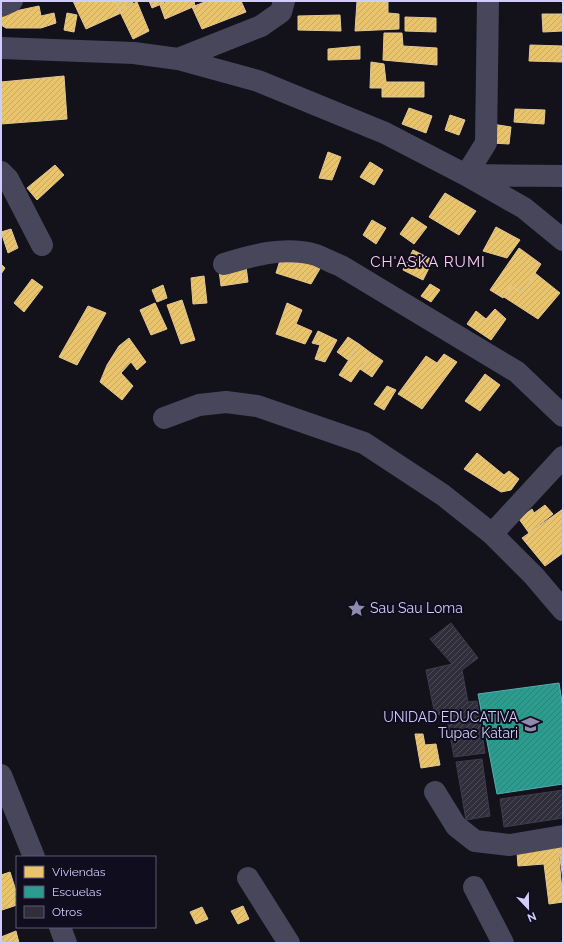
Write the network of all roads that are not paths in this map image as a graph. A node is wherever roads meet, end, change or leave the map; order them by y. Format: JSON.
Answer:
{"nodes":[{"id":1,"x":12,"y":1,"type":"edge"},
{"id":2,"x":284,"y":1,"type":"edge"},
{"id":3,"x":488,"y":1,"type":"edge"},
{"id":4,"x":1,"y":6,"type":"edge"},
{"id":5,"x":1,"y":48,"type":"edge"},
{"id":6,"x":178,"y":59,"type":"junction"},
{"id":7,"x":1,"y":172,"type":"edge"},
{"id":8,"x":466,"y":175,"type":"junction"},
{"id":9,"x":563,"y":176,"type":"edge"},
{"id":10,"x":563,"y":240,"type":"edge"},
{"id":11,"x":42,"y":245,"type":"dead end"},
{"id":12,"x":224,"y":264,"type":"dead end"},
{"id":13,"x":563,"y":416,"type":"edge"},
{"id":14,"x":164,"y":418,"type":"dead end"},
{"id":15,"x":563,"y":457,"type":"edge"},
{"id":16,"x":492,"y":534,"type":"junction"},
{"id":17,"x":563,"y":610,"type":"edge"},
{"id":18,"x":1,"y":775,"type":"edge"},
{"id":19,"x":435,"y":792,"type":"dead end"},
{"id":20,"x":563,"y":836,"type":"edge"},
{"id":21,"x":34,"y":856,"type":"edge"},
{"id":22,"x":248,"y":878,"type":"dead end"},
{"id":23,"x":474,"y":887,"type":"dead end"},
{"id":24,"x":60,"y":928,"type":"edge"},
{"id":25,"x":66,"y":943,"type":"edge"},
{"id":26,"x":289,"y":943,"type":"edge"},
{"id":27,"x":503,"y":943,"type":"edge"}],
"edges":[{"from":1,"to":4,"type":"street"},
{"from":2,"to":6,"type":"street"},
{"from":3,"to":8,"type":"street"},
{"from":5,"to":6,"type":"street"},
{"from":6,"to":8,"type":"street"},
{"from":7,"to":11,"type":"street"},
{"from":8,"to":9,"type":"street"},
{"from":8,"to":10,"type":"street"},
{"from":12,"to":13,"type":"street"},
{"from":14,"to":16,"type":"street"},
{"from":15,"to":16,"type":"street"},
{"from":16,"to":17,"type":"street"},
{"from":18,"to":21,"type":"street"},
{"from":19,"to":20,"type":"street"},
{"from":22,"to":26,"type":"street"},
{"from":23,"to":27,"type":"street"},
{"from":24,"to":25,"type":"street"}]}
